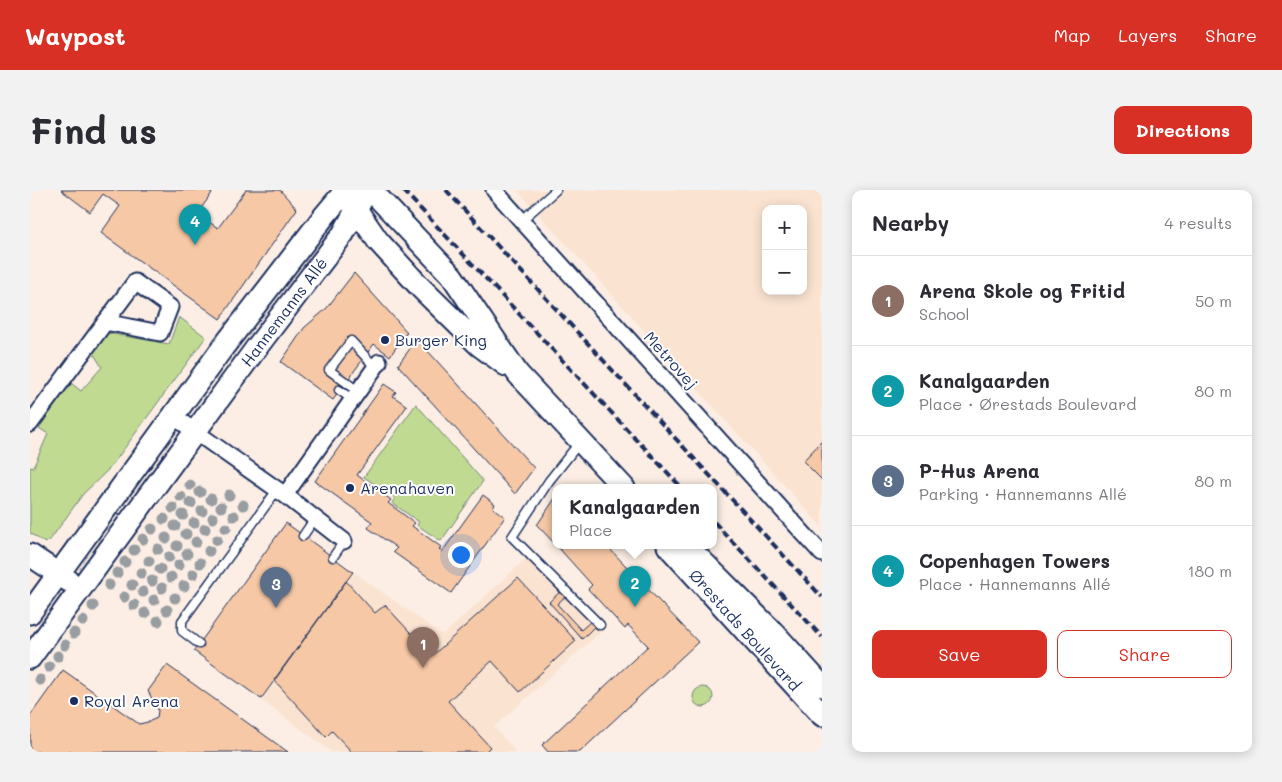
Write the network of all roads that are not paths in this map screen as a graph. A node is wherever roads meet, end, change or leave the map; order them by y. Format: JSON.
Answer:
{"nodes":[{"id":1,"x":367,"y":190,"type":"edge"},
{"id":2,"x":371,"y":190,"type":"edge"},
{"id":3,"x":494,"y":190,"type":"edge"},
{"id":4,"x":556,"y":190,"type":"edge"},
{"id":5,"x":344,"y":191,"type":"edge"},
{"id":6,"x":356,"y":210,"type":"junction"},
{"id":7,"x":522,"y":220,"type":"junction"},
{"id":8,"x":105,"y":322,"type":"dead end"},
{"id":9,"x":377,"y":364,"type":"joint"},
{"id":10,"x":518,"y":374,"type":"junction"},
{"id":11,"x":339,"y":390,"type":"dead end"},
{"id":12,"x":355,"y":395,"type":"junction"},
{"id":13,"x":173,"y":416,"type":"junction"},
{"id":14,"x":30,"y":424,"type":"edge"},
{"id":15,"x":195,"y":431,"type":"junction"},
{"id":16,"x":580,"y":441,"type":"junction"},
{"id":17,"x":620,"y":484,"type":"edge"},
{"id":18,"x":281,"y":493,"type":"junction"},
{"id":19,"x":315,"y":518,"type":"junction"},
{"id":20,"x":303,"y":536,"type":"dead end"},
{"id":21,"x":344,"y":541,"type":"joint"},
{"id":22,"x":671,"y":549,"type":"edge"},
{"id":23,"x":690,"y":549,"type":"edge"},
{"id":24,"x":822,"y":554,"type":"edge"},
{"id":25,"x":30,"y":555,"type":"edge"},
{"id":26,"x":333,"y":557,"type":"dead end"},
{"id":27,"x":58,"y":574,"type":"junction"},
{"id":28,"x":80,"y":589,"type":"junction"},
{"id":29,"x":30,"y":613,"type":"edge"},
{"id":30,"x":600,"y":625,"type":"dead end"},
{"id":31,"x":199,"y":644,"type":"dead end"},
{"id":32,"x":30,"y":658,"type":"edge"},
{"id":33,"x":822,"y":686,"type":"edge"},
{"id":34,"x":822,"y":715,"type":"edge"}],
"edges":[{"from":1,"to":6,"type":"street","name":"Hannemanns Allé"},
{"from":2,"to":10,"type":"street"},
{"from":3,"to":7,"type":"street","name":"Metrovej"},
{"from":4,"to":7,"type":"lane"},
{"from":5,"to":6,"type":"street"},
{"from":5,"to":13,"type":"street","name":"Hannemanns Allé"},
{"from":6,"to":10,"type":"street"},
{"from":6,"to":15,"type":"street","name":"Hannemanns Allé"},
{"from":7,"to":24,"type":"street","name":"Metrovej"},
{"from":8,"to":14,"type":"street"},
{"from":9,"to":12,"type":"street"},
{"from":9,"to":12,"type":"lane"},
{"from":10,"to":16,"type":"street"},
{"from":11,"to":12,"type":"lane"},
{"from":12,"to":18,"type":"street"},
{"from":13,"to":15,"type":"street"},
{"from":13,"to":27,"type":"street","name":"Hannemanns Allé"},
{"from":15,"to":18,"type":"street"},
{"from":15,"to":28,"type":"street","name":"Hannemanns Allé"},
{"from":16,"to":17,"type":"street"},
{"from":16,"to":30,"type":"lane"},
{"from":18,"to":19,"type":"street"},
{"from":18,"to":31,"type":"lane"},
{"from":19,"to":20,"type":"lane"},
{"from":19,"to":21,"type":"street"},
{"from":21,"to":26,"type":"lane"},
{"from":22,"to":34,"type":"street","name":"Ørestads Boulevard"},
{"from":23,"to":33,"type":"street","name":"Ørestads Boulevard"},
{"from":25,"to":27,"type":"street"},
{"from":27,"to":28,"type":"street"},
{"from":27,"to":29,"type":"street","name":"Hannemanns Allé"},
{"from":28,"to":32,"type":"street","name":"Hannemanns Allé"}]}
